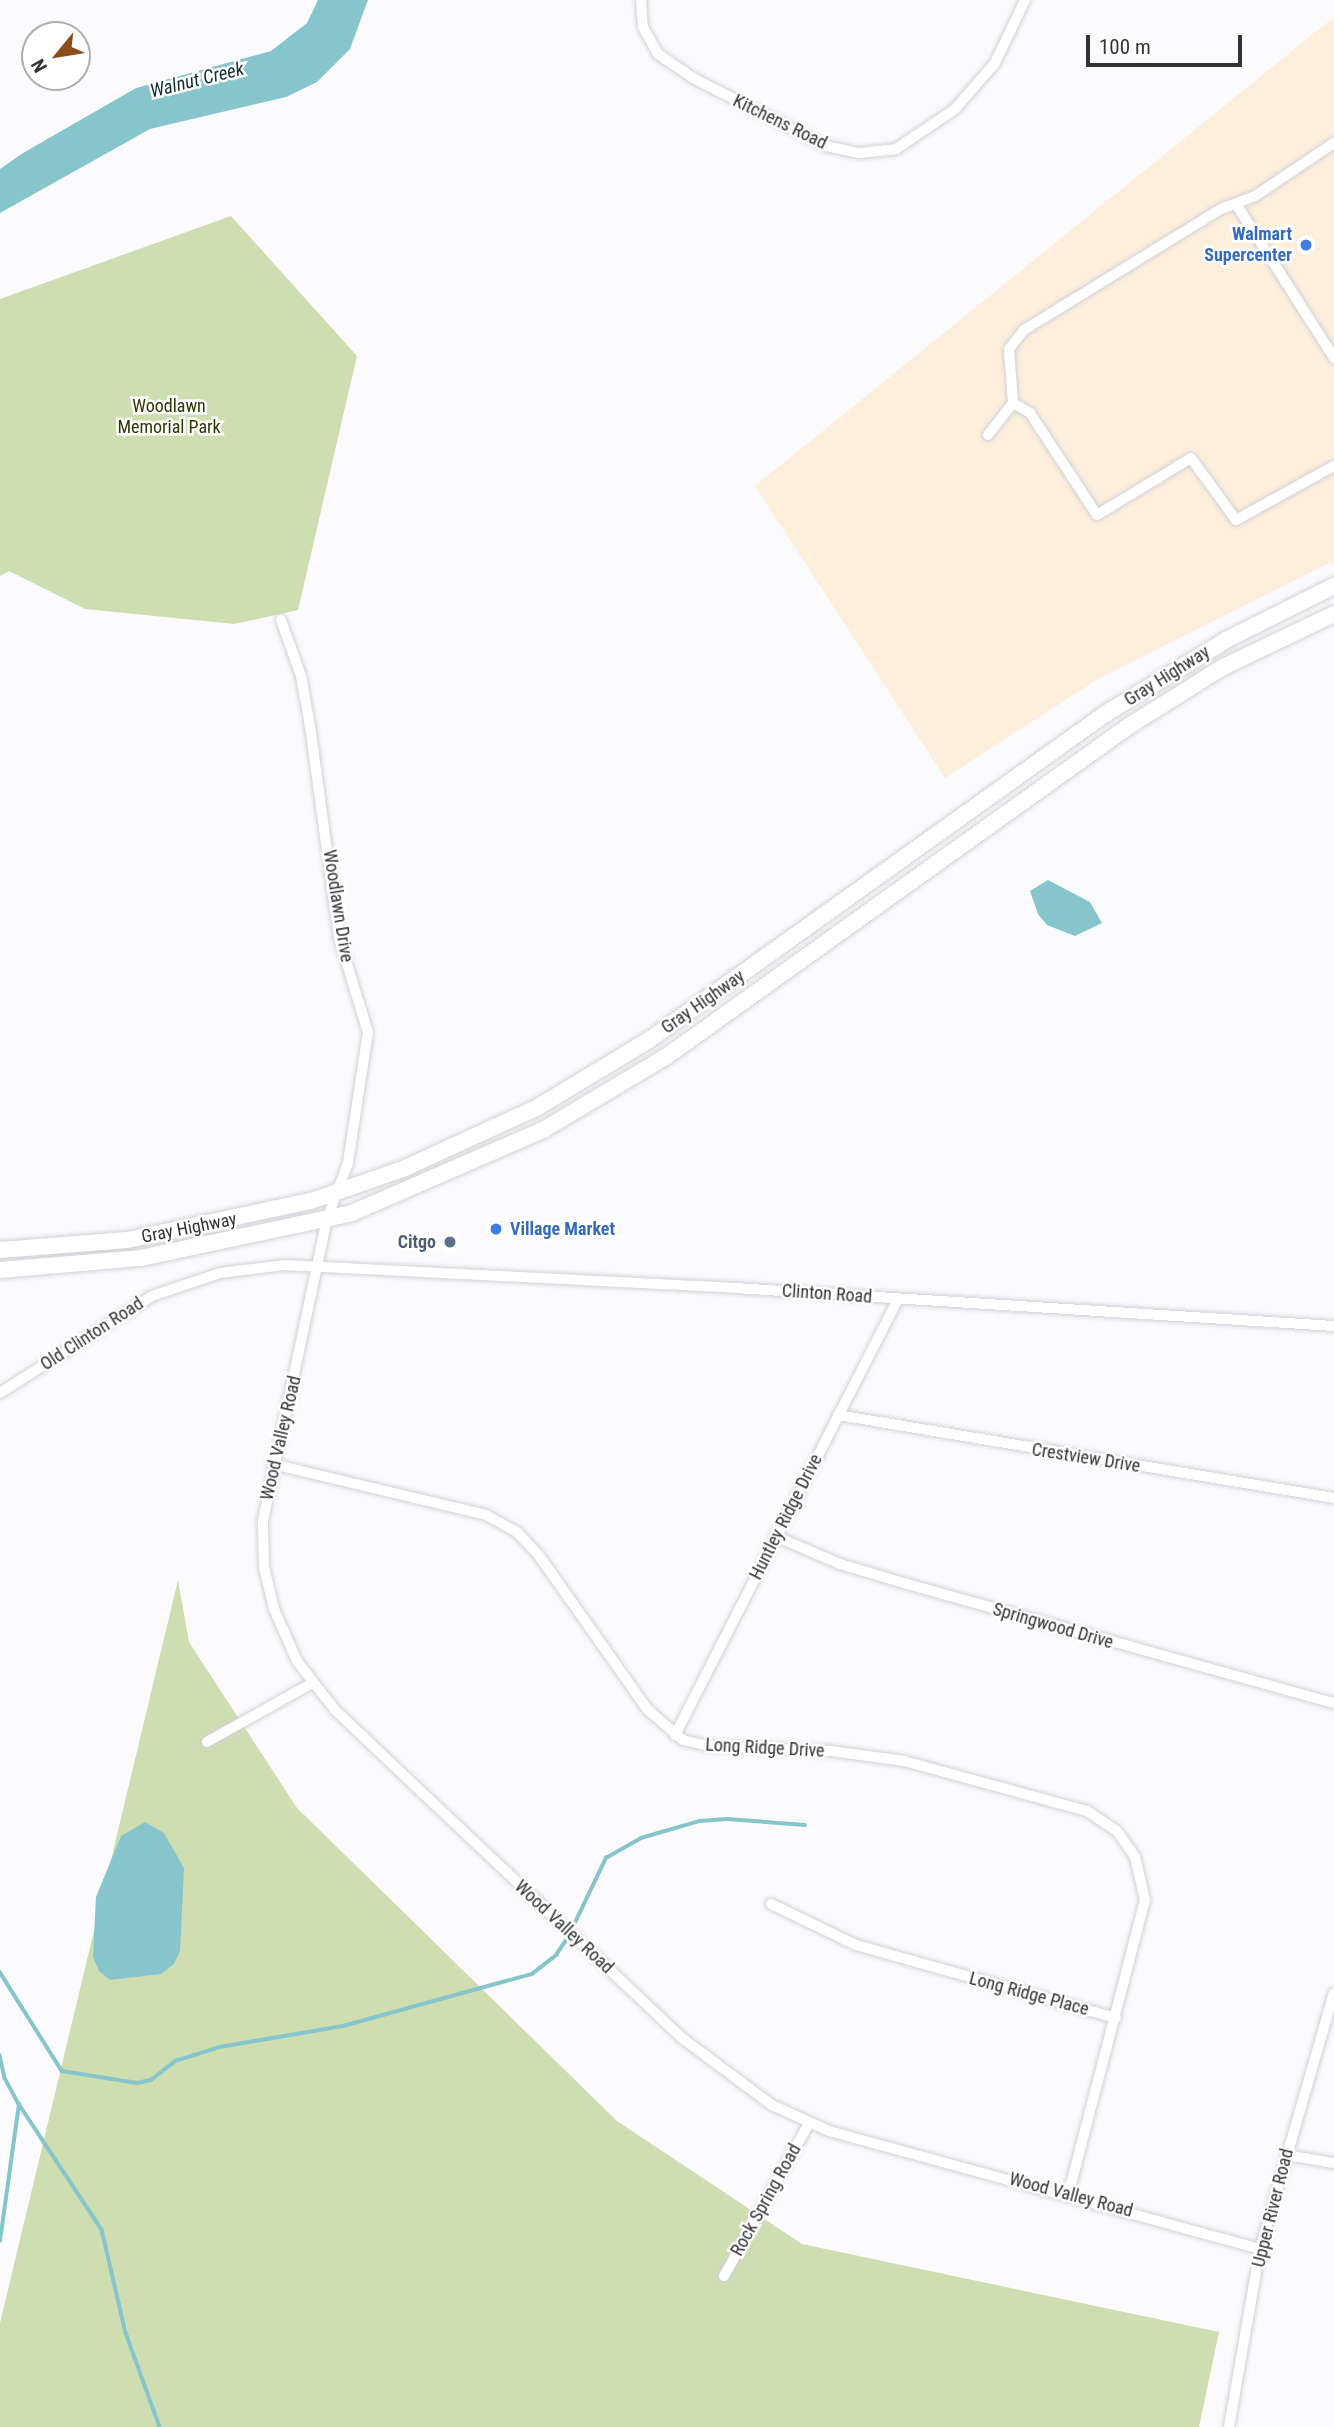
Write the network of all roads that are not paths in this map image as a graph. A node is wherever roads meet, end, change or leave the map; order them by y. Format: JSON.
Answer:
{"nodes":[{"id":1,"x":640,"y":0,"type":"edge"},
{"id":2,"x":1025,"y":0,"type":"edge"},
{"id":3,"x":1334,"y":143,"type":"edge"},
{"id":4,"x":1236,"y":204,"type":"junction"},
{"id":5,"x":1334,"y":358,"type":"edge"},
{"id":6,"x":1013,"y":403,"type":"junction"},
{"id":7,"x":988,"y":435,"type":"dead end"},
{"id":8,"x":1334,"y":466,"type":"edge"},
{"id":9,"x":1334,"y":586,"type":"edge"},
{"id":10,"x":1334,"y":614,"type":"edge"},
{"id":11,"x":281,"y":620,"type":"dead end"},
{"id":12,"x":339,"y":1192,"type":"junction"},
{"id":13,"x":327,"y":1219,"type":"junction"},
{"id":14,"x":0,"y":1250,"type":"edge"},
{"id":15,"x":319,"y":1266,"type":"junction"},
{"id":16,"x":0,"y":1270,"type":"edge"},
{"id":17,"x":898,"y":1299,"type":"junction"},
{"id":18,"x":1334,"y":1326,"type":"edge"},
{"id":19,"x":0,"y":1393,"type":"edge"},
{"id":20,"x":838,"y":1415,"type":"junction"},
{"id":21,"x":272,"y":1464,"type":"junction"},
{"id":22,"x":1334,"y":1498,"type":"edge"},
{"id":23,"x":775,"y":1536,"type":"junction"},
{"id":24,"x":312,"y":1683,"type":"junction"},
{"id":25,"x":1334,"y":1703,"type":"edge"},
{"id":26,"x":676,"y":1735,"type":"junction"},
{"id":27,"x":207,"y":1742,"type":"dead end"},
{"id":28,"x":771,"y":1904,"type":"dead end"},
{"id":29,"x":1334,"y":1993,"type":"edge"},
{"id":30,"x":1116,"y":2018,"type":"junction"},
{"id":31,"x":809,"y":2123,"type":"junction"},
{"id":32,"x":1286,"y":2155,"type":"junction"},
{"id":33,"x":1334,"y":2163,"type":"edge"},
{"id":34,"x":1068,"y":2195,"type":"junction"},
{"id":35,"x":1260,"y":2249,"type":"junction"},
{"id":36,"x":724,"y":2276,"type":"dead end"},
{"id":37,"x":1229,"y":2427,"type":"edge"}],
"edges":[{"from":1,"to":2,"type":"street","name":"Kitchens Road"},
{"from":3,"to":4,"type":"street"},
{"from":4,"to":5,"type":"street"},
{"from":4,"to":6,"type":"street"},
{"from":6,"to":7,"type":"street"},
{"from":6,"to":8,"type":"street"},
{"from":9,"to":12,"type":"highway","name":"Gray Highway"},
{"from":10,"to":13,"type":"highway","name":"Gray Highway"},
{"from":11,"to":12,"type":"street","name":"Woodlawn Drive"},
{"from":12,"to":13,"type":"street"},
{"from":12,"to":14,"type":"highway","name":"Gray Highway"},
{"from":13,"to":15,"type":"street"},
{"from":13,"to":16,"type":"highway","name":"Gray Highway"},
{"from":15,"to":17,"type":"street","name":"Clinton Road"},
{"from":15,"to":19,"type":"street","name":"Old Clinton Road"},
{"from":15,"to":21,"type":"street","name":"Wood Valley Road"},
{"from":17,"to":18,"type":"street","name":"Clinton Road"},
{"from":17,"to":20,"type":"street","name":"Huntley Ridge Drive"},
{"from":20,"to":22,"type":"street","name":"Crestview Drive"},
{"from":20,"to":23,"type":"street","name":"Huntley Ridge Drive"},
{"from":21,"to":24,"type":"street","name":"Wood Valley Road"},
{"from":21,"to":26,"type":"street","name":"Long Ridge Drive"},
{"from":23,"to":25,"type":"street","name":"Springwood Drive"},
{"from":23,"to":26,"type":"street","name":"Huntley Ridge Drive"},
{"from":24,"to":27,"type":"street"},
{"from":24,"to":31,"type":"street","name":"Wood Valley Road"},
{"from":26,"to":30,"type":"street","name":"Long Ridge Drive"},
{"from":28,"to":30,"type":"street","name":"Long Ridge Place"},
{"from":29,"to":32,"type":"street","name":"Upper River Road"},
{"from":30,"to":34,"type":"street"},
{"from":31,"to":34,"type":"street","name":"Wood Valley Road"},
{"from":31,"to":36,"type":"street","name":"Rock Spring Road"},
{"from":32,"to":33,"type":"street"},
{"from":32,"to":35,"type":"street","name":"Upper River Road"},
{"from":34,"to":35,"type":"street","name":"Wood Valley Road"},
{"from":35,"to":37,"type":"street","name":"Upper River Road"}]}
